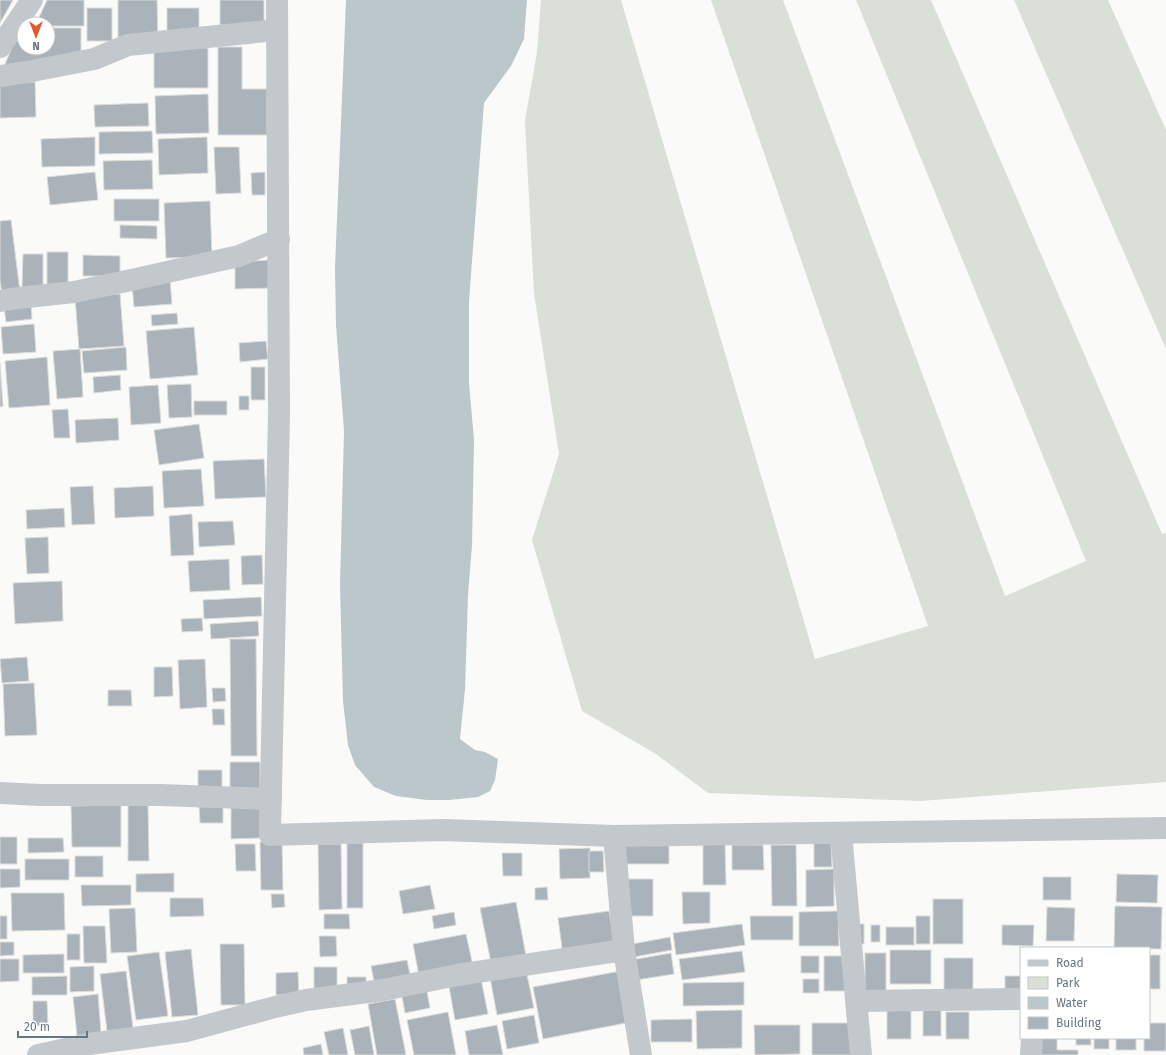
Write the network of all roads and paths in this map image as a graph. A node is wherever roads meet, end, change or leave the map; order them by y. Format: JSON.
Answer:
{"nodes":[{"id":1,"x":32,"y":0,"type":"edge"},
{"id":2,"x":277,"y":0,"type":"edge"},
{"id":3,"x":277,"y":30,"type":"junction"},
{"id":4,"x":0,"y":47,"type":"edge"},
{"id":5,"x":0,"y":76,"type":"edge"},
{"id":6,"x":279,"y":239,"type":"junction"},
{"id":7,"x":0,"y":302,"type":"edge"},
{"id":8,"x":0,"y":793,"type":"edge"},
{"id":9,"x":271,"y":800,"type":"junction"},
{"id":10,"x":1166,"y":828,"type":"edge"},
{"id":11,"x":841,"y":833,"type":"junction"},
{"id":12,"x":614,"y":836,"type":"junction"},
{"id":13,"x":624,"y":950,"type":"junction"},
{"id":14,"x":1020,"y":1000,"type":"edge"},
{"id":15,"x":857,"y":1001,"type":"junction"},
{"id":16,"x":1032,"y":1039,"type":"edge"},
{"id":17,"x":38,"y":1055,"type":"edge"},
{"id":18,"x":641,"y":1055,"type":"edge"},
{"id":19,"x":861,"y":1055,"type":"edge"},
{"id":20,"x":1031,"y":1055,"type":"edge"}],
"edges":[{"from":1,"to":4,"type":"street"},
{"from":2,"to":3,"type":"street"},
{"from":3,"to":5,"type":"street"},
{"from":3,"to":6,"type":"street"},
{"from":6,"to":7,"type":"street"},
{"from":6,"to":9,"type":"street"},
{"from":8,"to":9,"type":"street"},
{"from":9,"to":12,"type":"street"},
{"from":10,"to":11,"type":"street"},
{"from":11,"to":12,"type":"street"},
{"from":11,"to":15,"type":"street"},
{"from":12,"to":13,"type":"street"},
{"from":13,"to":17,"type":"street"},
{"from":13,"to":18,"type":"street"},
{"from":14,"to":15,"type":"street"},
{"from":15,"to":19,"type":"street"},
{"from":16,"to":20,"type":"street"}]}
